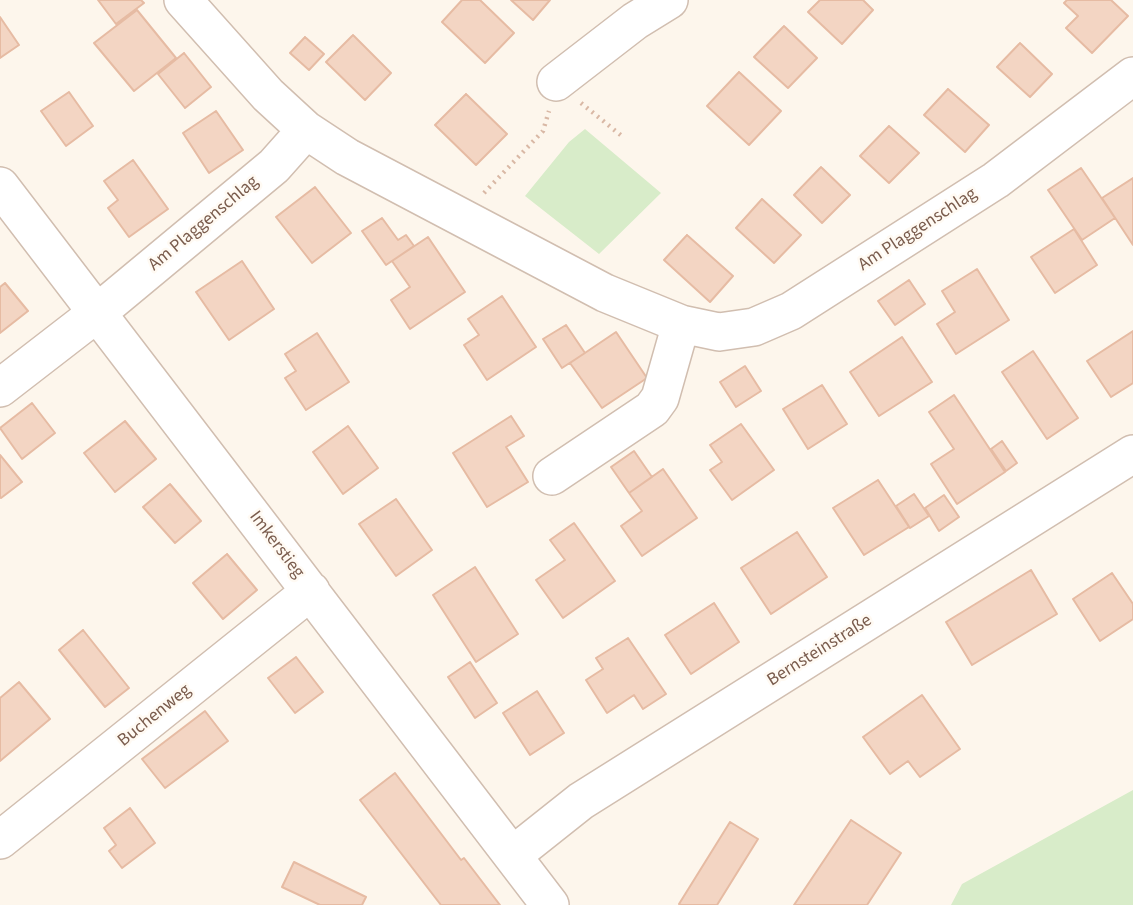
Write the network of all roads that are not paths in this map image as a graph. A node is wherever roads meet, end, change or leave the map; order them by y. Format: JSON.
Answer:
{"nodes":[{"id":1,"x":183,"y":0,"type":"edge"},
{"id":2,"x":669,"y":0,"type":"edge"},
{"id":3,"x":1133,"y":76,"type":"edge"},
{"id":4,"x":556,"y":82,"type":"road end"},
{"id":5,"x":306,"y":130,"type":"junction"},
{"id":6,"x":0,"y":186,"type":"edge"},
{"id":7,"x":97,"y":313,"type":"junction"},
{"id":8,"x":681,"y":324,"type":"junction"},
{"id":9,"x":0,"y":387,"type":"edge"},
{"id":10,"x":1133,"y":454,"type":"edge"},
{"id":11,"x":552,"y":476,"type":"dead end"},
{"id":12,"x":311,"y":591,"type":"junction"},
{"id":13,"x":0,"y":840,"type":"edge"},
{"id":14,"x":513,"y":855,"type":"junction"},
{"id":15,"x":550,"y":905,"type":"edge"}],
"edges":[{"from":1,"to":5,"type":"street","name":"Am Plaggenschlag"},
{"from":2,"to":4,"type":"street"},
{"from":3,"to":8,"type":"street","name":"Am Plaggenschlag"},
{"from":5,"to":7,"type":"street","name":"Am Plaggenschlag"},
{"from":5,"to":8,"type":"street","name":"Am Plaggenschlag"},
{"from":6,"to":7,"type":"street","name":"Imkerstieg"},
{"from":7,"to":9,"type":"street","name":"Am Plaggenschlag"},
{"from":7,"to":12,"type":"street","name":"Imkerstieg"},
{"from":8,"to":11,"type":"street"},
{"from":10,"to":14,"type":"street","name":"Bernsteinstraße"},
{"from":12,"to":13,"type":"street","name":"Buchenweg"},
{"from":12,"to":14,"type":"street","name":"Imkerstieg"},
{"from":14,"to":15,"type":"street","name":"Imkerstieg"}]}
